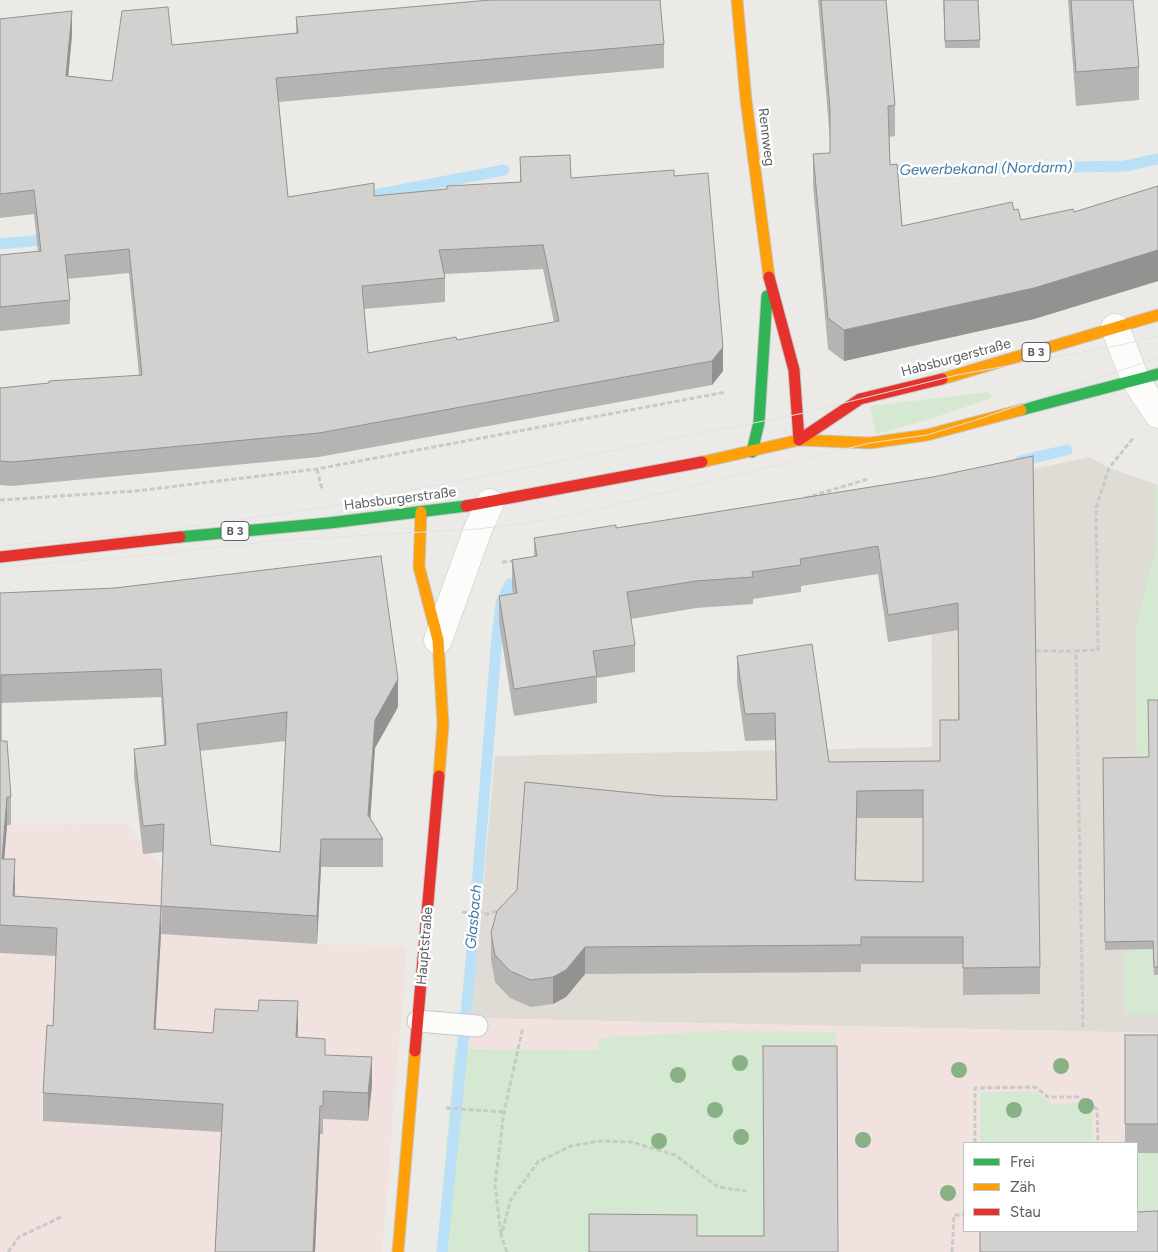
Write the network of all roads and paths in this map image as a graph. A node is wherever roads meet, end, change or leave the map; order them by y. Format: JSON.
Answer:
{"nodes":[{"id":1,"x":737,"y":0,"type":"edge"},
{"id":2,"x":768,"y":277,"type":"junction"},
{"id":3,"x":1158,"y":315,"type":"edge"},
{"id":4,"x":1115,"y":328,"type":"junction"},
{"id":5,"x":761,"y":376,"type":"junction"},
{"id":6,"x":1147,"y":378,"type":"edge"},
{"id":7,"x":1156,"y":413,"type":"edge"},
{"id":8,"x":799,"y":440,"type":"junction"},
{"id":9,"x":752,"y":452,"type":"junction"},
{"id":10,"x":870,"y":479,"type":"dead end"},
{"id":11,"x":804,"y":498,"type":"edge"},
{"id":12,"x":0,"y":500,"type":"edge"},
{"id":13,"x":490,"y":503,"type":"junction"},
{"id":14,"x":421,"y":512,"type":"junction"},
{"id":15,"x":0,"y":557,"type":"edge"},
{"id":16,"x":521,"y":560,"type":"edge"},
{"id":17,"x":464,"y":566,"type":"junction"},
{"id":18,"x":438,"y":640,"type":"junction"},
{"id":19,"x":1036,"y":651,"type":"edge"},
{"id":20,"x":1076,"y":651,"type":"junction"},
{"id":21,"x":505,"y":909,"type":"edge"},
{"id":22,"x":468,"y":912,"type":"dead end"},
{"id":23,"x":418,"y":1021,"type":"junction"},
{"id":24,"x":467,"y":1025,"type":"dead end"},
{"id":25,"x":523,"y":1027,"type":"dead end"},
{"id":26,"x":1083,"y":1027,"type":"dead end"},
{"id":27,"x":450,"y":1108,"type":"dead end"},
{"id":28,"x":504,"y":1112,"type":"junction"},
{"id":29,"x":975,"y":1142,"type":"edge"},
{"id":30,"x":1098,"y":1142,"type":"edge"},
{"id":31,"x":746,"y":1191,"type":"dead end"},
{"id":32,"x":963,"y":1215,"type":"edge"},
{"id":33,"x":61,"y":1217,"type":"dead end"},
{"id":34,"x":501,"y":1236,"type":"junction"},
{"id":35,"x":8,"y":1252,"type":"edge"},
{"id":36,"x":398,"y":1252,"type":"edge"},
{"id":37,"x":507,"y":1252,"type":"edge"},
{"id":38,"x":952,"y":1252,"type":"edge"}],
"edges":[{"from":1,"to":2,"type":"main road","name":"Rennweg"},
{"from":2,"to":5,"type":"main road","name":"Rennweg"},
{"from":2,"to":8,"type":"main road","name":"Rennweg"},
{"from":3,"to":4,"type":"main road","name":"Habsburgerstraße","number":"B 3"},
{"from":4,"to":6,"type":"street"},
{"from":4,"to":8,"type":"main road","name":"Habsburgerstraße","number":"B 3"},
{"from":5,"to":9,"type":"main road","name":"Rennweg"},
{"from":5,"to":12,"type":"path"},
{"from":6,"to":7,"type":"street"},
{"from":6,"to":8,"type":"main road","name":"Habsburgerstraße","number":"B 3"},
{"from":7,"to":20,"type":"path"},
{"from":8,"to":9,"type":"main road","name":"Habsburgerstraße","number":"B 3"},
{"from":9,"to":13,"type":"main road","name":"Habsburgerstraße","number":"B 3"},
{"from":10,"to":11,"type":"path"},
{"from":13,"to":14,"type":"main road","name":"Habsburgerstraße","number":"B 3"},
{"from":13,"to":17,"type":"street","name":"Hauptstraße"},
{"from":14,"to":15,"type":"main road","name":"Habsburgerstraße","number":"B 3"},
{"from":14,"to":18,"type":"main road","name":"Hauptstraße"},
{"from":16,"to":17,"type":"path"},
{"from":17,"to":18,"type":"street","name":"Hauptstraße"},
{"from":18,"to":23,"type":"main road","name":"Hauptstraße"},
{"from":19,"to":20,"type":"path"},
{"from":20,"to":26,"type":"path"},
{"from":21,"to":22,"type":"path"},
{"from":23,"to":24,"type":"lane"},
{"from":23,"to":36,"type":"main road","name":"Hauptstraße"},
{"from":25,"to":28,"type":"path"},
{"from":27,"to":28,"type":"path"},
{"from":28,"to":34,"type":"path"},
{"from":29,"to":30,"type":"path"},
{"from":31,"to":34,"type":"path"},
{"from":32,"to":38,"type":"path"},
{"from":33,"to":35,"type":"path"},
{"from":34,"to":37,"type":"path"}]}
